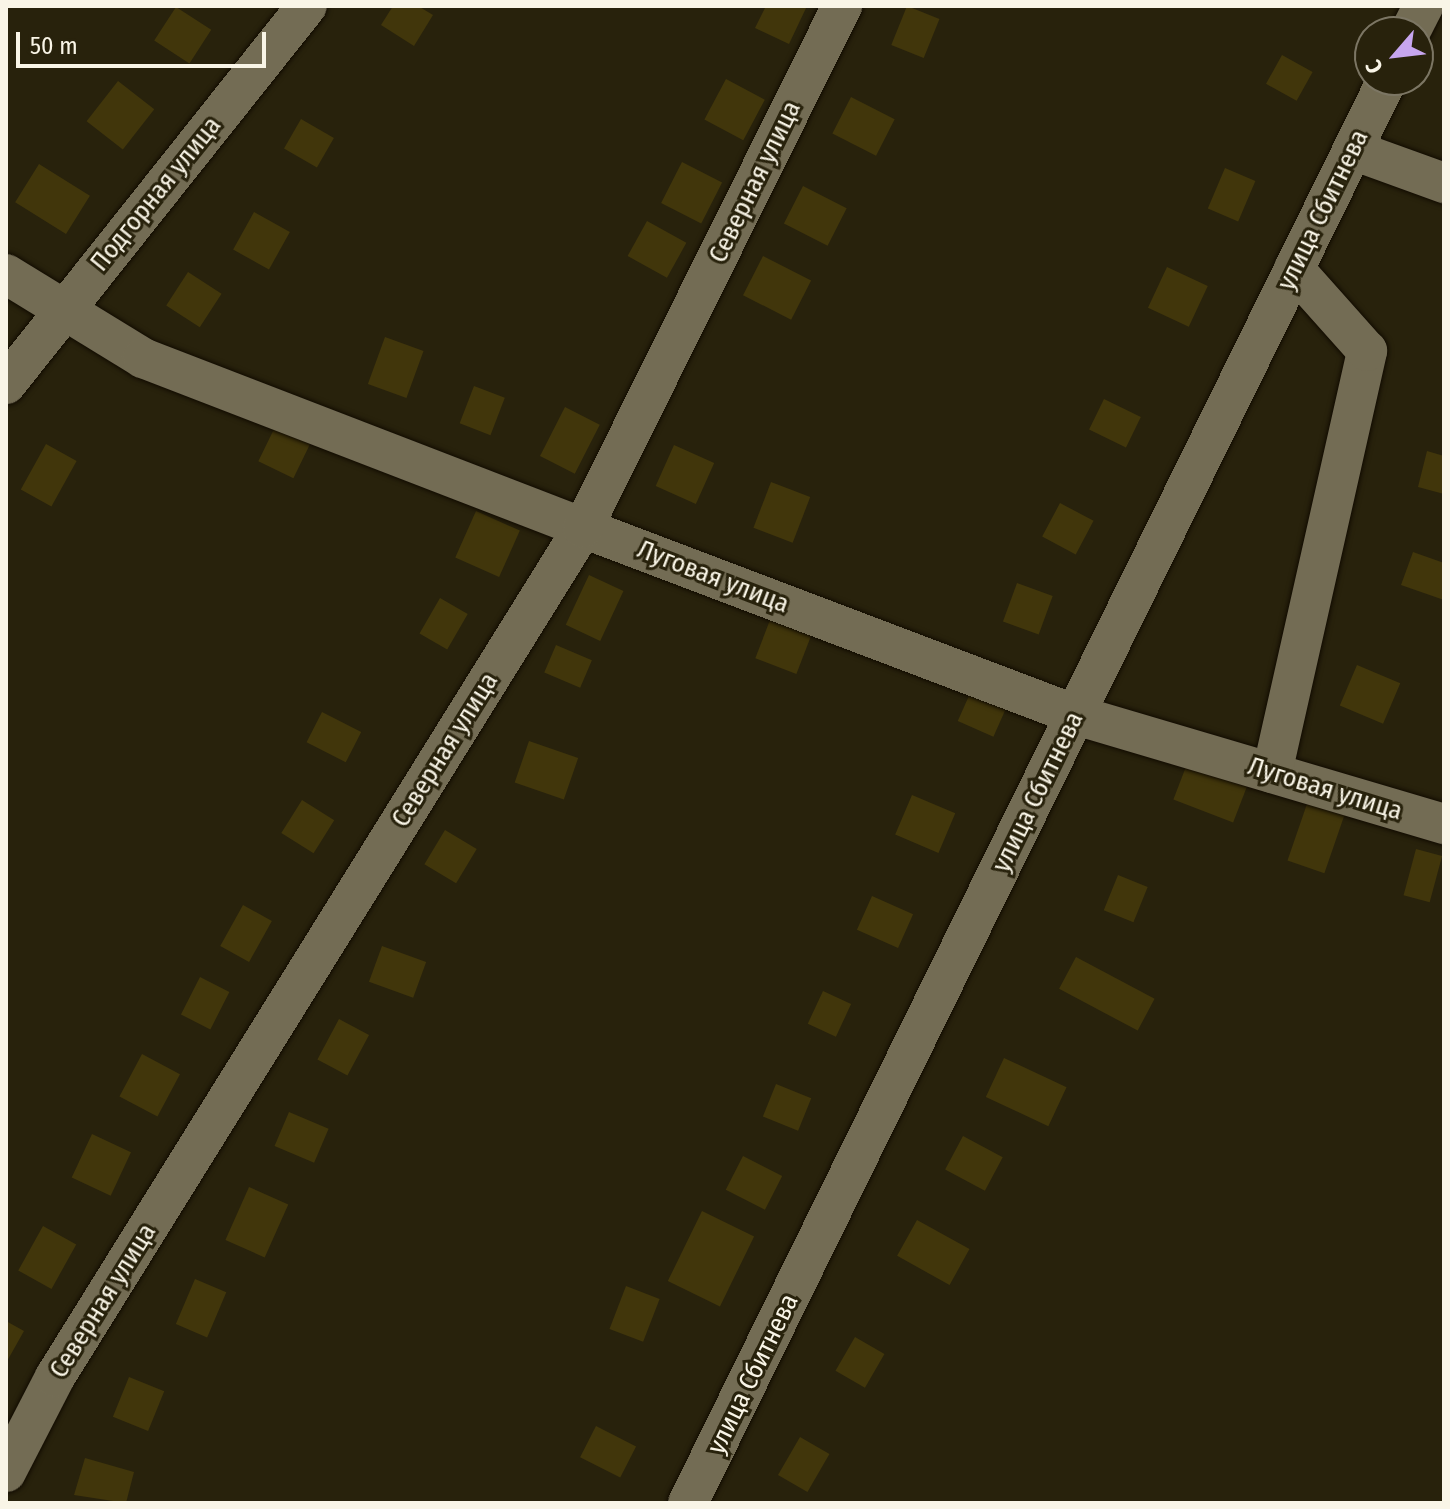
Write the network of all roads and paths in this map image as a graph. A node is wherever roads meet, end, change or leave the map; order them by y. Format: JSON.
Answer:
{"nodes":[{"id":1,"x":307,"y":6,"type":"edge"},
{"id":2,"x":842,"y":6,"type":"edge"},
{"id":3,"x":1379,"y":96,"type":"edge"},
{"id":4,"x":1353,"y":150,"type":"junction"},
{"id":5,"x":1444,"y":183,"type":"edge"},
{"id":6,"x":1294,"y":269,"type":"junction"},
{"id":7,"x":6,"y":274,"type":"edge"},
{"id":8,"x":62,"y":312,"type":"junction"},
{"id":9,"x":6,"y":384,"type":"edge"},
{"id":10,"x":583,"y":528,"type":"junction"},
{"id":11,"x":1076,"y":715,"type":"junction"},
{"id":12,"x":1272,"y":773,"type":"junction"},
{"id":13,"x":1444,"y":824,"type":"edge"},
{"id":14,"x":6,"y":1472,"type":"edge"},
{"id":15,"x":688,"y":1503,"type":"edge"}],
"edges":[{"from":1,"to":8,"type":"street","name":"Подгорная улица"},
{"from":2,"to":10,"type":"street","name":"Северная улица"},
{"from":3,"to":4,"type":"street","name":"улица Сбитнева"},
{"from":4,"to":5,"type":"street"},
{"from":4,"to":6,"type":"street","name":"улица Сбитнева"},
{"from":6,"to":11,"type":"street","name":"улица Сбитнева"},
{"from":6,"to":12,"type":"street"},
{"from":7,"to":8,"type":"street","name":"Луговая улица"},
{"from":8,"to":9,"type":"street","name":"Подгорная улица"},
{"from":8,"to":10,"type":"street","name":"Луговая улица"},
{"from":10,"to":11,"type":"street","name":"Луговая улица"},
{"from":10,"to":14,"type":"street","name":"Северная улица"},
{"from":11,"to":12,"type":"street","name":"Луговая улица"},
{"from":11,"to":15,"type":"street","name":"улица Сбитнева"},
{"from":12,"to":13,"type":"street","name":"Луговая улица"}]}
